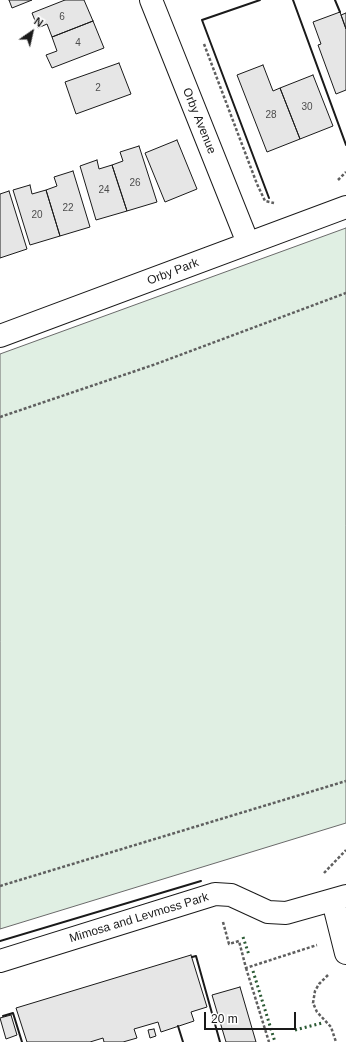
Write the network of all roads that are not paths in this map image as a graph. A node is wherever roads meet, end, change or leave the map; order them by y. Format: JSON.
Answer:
{"nodes":[{"id":1,"x":151,"y":0,"type":"edge"},
{"id":2,"x":346,"y":207,"type":"edge"},
{"id":3,"x":248,"y":243,"type":"junction"},
{"id":4,"x":0,"y":336,"type":"edge"},
{"id":5,"x":340,"y":898,"type":"edge"},
{"id":6,"x":346,"y":953,"type":"edge"},
{"id":7,"x":0,"y":961,"type":"edge"}],
"edges":[{"from":1,"to":3,"type":"street","name":"Orby Avenue"},
{"from":2,"to":3,"type":"street","name":"Orby Park"},
{"from":3,"to":4,"type":"street","name":"Orby Park"},
{"from":5,"to":6,"type":"street"},
{"from":5,"to":7,"type":"street","name":"Mimosa and Levmoss Park"}]}
